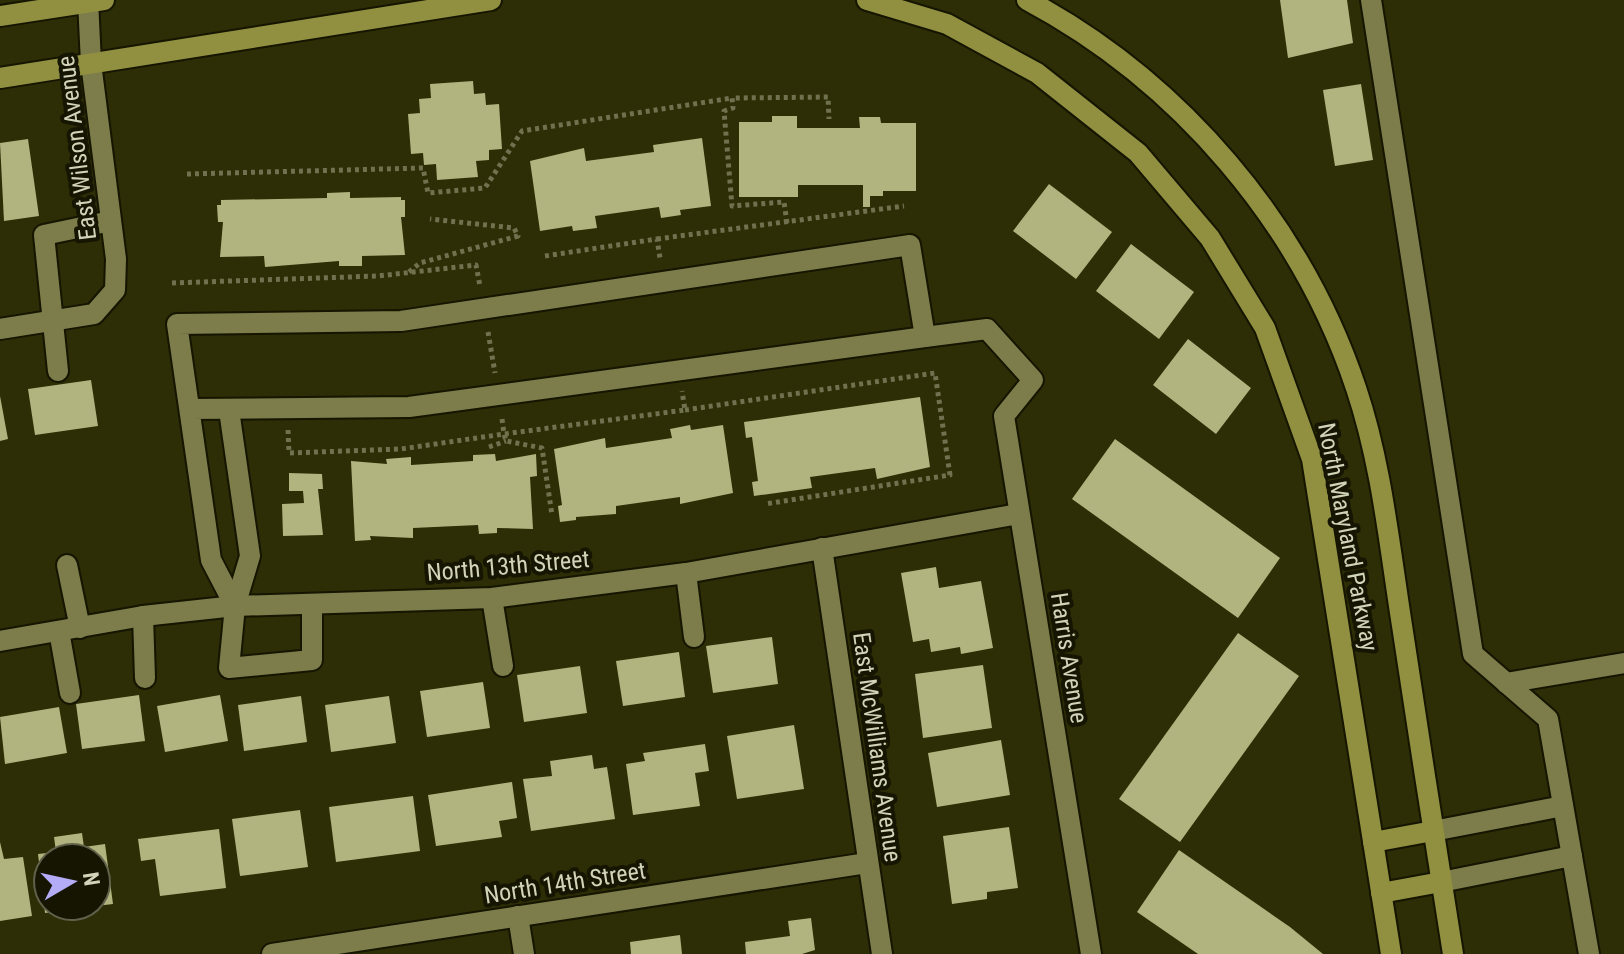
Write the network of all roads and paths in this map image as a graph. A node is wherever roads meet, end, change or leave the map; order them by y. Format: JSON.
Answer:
{"nodes":[{"id":1,"x":491,"y":0,"type":"edge"},
{"id":2,"x":867,"y":0,"type":"edge"},
{"id":3,"x":1027,"y":0,"type":"edge"},
{"id":4,"x":1371,"y":0,"type":"edge"},
{"id":5,"x":93,"y":1,"type":"edge"},
{"id":6,"x":0,"y":16,"type":"edge"},
{"id":7,"x":91,"y":63,"type":"junction"},
{"id":8,"x":0,"y":78,"type":"edge"},
{"id":9,"x":732,"y":98,"type":"junction"},
{"id":10,"x":829,"y":119,"type":"dead end"},
{"id":11,"x":187,"y":174,"type":"dead end"},
{"id":12,"x":904,"y":206,"type":"dead end"},
{"id":13,"x":430,"y":219,"type":"dead end"},
{"id":14,"x":111,"y":221,"type":"junction"},
{"id":15,"x":787,"y":223,"type":"junction"},
{"id":16,"x":657,"y":239,"type":"junction"},
{"id":17,"x":545,"y":256,"type":"dead end"},
{"id":18,"x":408,"y":273,"type":"junction"},
{"id":19,"x":665,"y":282,"type":"junction"},
{"id":20,"x":172,"y":283,"type":"dead end"},
{"id":21,"x":485,"y":309,"type":"junction"},
{"id":22,"x":52,"y":321,"type":"junction"},
{"id":23,"x":0,"y":329,"type":"edge"},
{"id":24,"x":925,"y":337,"type":"junction"},
{"id":25,"x":680,"y":370,"type":"junction"},
{"id":26,"x":58,"y":371,"type":"dead end"},
{"id":27,"x":498,"y":395,"type":"junction"},
{"id":28,"x":190,"y":409,"type":"junction"},
{"id":29,"x":288,"y":409,"type":"junction"},
{"id":30,"x":229,"y":410,"type":"junction"},
{"id":31,"x":685,"y":410,"type":"junction"},
{"id":32,"x":505,"y":438,"type":"junction"},
{"id":33,"x":489,"y":447,"type":"dead end"},
{"id":34,"x":765,"y":504,"type":"dead end"},
{"id":35,"x":1018,"y":514,"type":"junction"},
{"id":36,"x":552,"y":515,"type":"dead end"},
{"id":37,"x":822,"y":548,"type":"junction"},
{"id":38,"x":67,"y":565,"type":"dead end"},
{"id":39,"x":686,"y":573,"type":"junction"},
{"id":40,"x":492,"y":598,"type":"junction"},
{"id":41,"x":312,"y":605,"type":"junction"},
{"id":42,"x":235,"y":606,"type":"junction"},
{"id":43,"x":143,"y":616,"type":"junction"},
{"id":44,"x":80,"y":628,"type":"junction"},
{"id":45,"x":59,"y":631,"type":"junction"},
{"id":46,"x":694,"y":637,"type":"dead end"},
{"id":47,"x":0,"y":641,"type":"edge"},
{"id":48,"x":1624,"y":663,"type":"edge"},
{"id":49,"x":503,"y":666,"type":"dead end"},
{"id":50,"x":145,"y":678,"type":"dead end"},
{"id":51,"x":1506,"y":683,"type":"junction"},
{"id":52,"x":70,"y":693,"type":"dead end"},
{"id":53,"x":1563,"y":806,"type":"junction"},
{"id":54,"x":1433,"y":831,"type":"junction"},
{"id":55,"x":1373,"y":842,"type":"junction"},
{"id":56,"x":1572,"y":856,"type":"junction"},
{"id":57,"x":867,"y":863,"type":"junction"},
{"id":58,"x":1441,"y":882,"type":"junction"},
{"id":59,"x":1381,"y":893,"type":"junction"},
{"id":60,"x":518,"y":916,"type":"junction"},
{"id":61,"x":272,"y":954,"type":"edge"},
{"id":62,"x":524,"y":954,"type":"edge"},
{"id":63,"x":882,"y":954,"type":"edge"},
{"id":64,"x":1091,"y":954,"type":"edge"},
{"id":65,"x":1391,"y":954,"type":"edge"},
{"id":66,"x":1453,"y":954,"type":"edge"},
{"id":67,"x":1589,"y":954,"type":"edge"}],
"edges":[{"from":1,"to":7,"type":"main road"},
{"from":2,"to":55,"type":"main road","name":"North Maryland Parkway"},
{"from":3,"to":54,"type":"main road","name":"North Maryland Parkway"},
{"from":4,"to":51,"type":"street"},
{"from":5,"to":6,"type":"main road"},
{"from":5,"to":7,"type":"street","name":"East Wilson Avenue"},
{"from":7,"to":8,"type":"main road"},
{"from":7,"to":14,"type":"street","name":"East Wilson Avenue"},
{"from":9,"to":10,"type":"path"},
{"from":9,"to":11,"type":"path"},
{"from":9,"to":15,"type":"path"},
{"from":12,"to":15,"type":"path"},
{"from":13,"to":18,"type":"path"},
{"from":14,"to":22,"type":"street","name":"East Wilson Avenue"},
{"from":14,"to":22,"type":"street"},
{"from":15,"to":16,"type":"path"},
{"from":16,"to":17,"type":"path"},
{"from":16,"to":19,"type":"path"},
{"from":18,"to":20,"type":"path"},
{"from":18,"to":21,"type":"path"},
{"from":19,"to":21,"type":"street"},
{"from":19,"to":24,"type":"street"},
{"from":21,"to":27,"type":"path"},
{"from":21,"to":28,"type":"street"},
{"from":22,"to":23,"type":"street"},
{"from":22,"to":26,"type":"street"},
{"from":24,"to":25,"type":"street"},
{"from":24,"to":35,"type":"street","name":"Harris Avenue"},
{"from":25,"to":27,"type":"street"},
{"from":25,"to":31,"type":"path"},
{"from":27,"to":29,"type":"street"},
{"from":27,"to":32,"type":"path"},
{"from":28,"to":30,"type":"street"},
{"from":28,"to":42,"type":"street"},
{"from":29,"to":30,"type":"street"},
{"from":29,"to":32,"type":"path"},
{"from":30,"to":42,"type":"street"},
{"from":31,"to":32,"type":"path"},
{"from":31,"to":34,"type":"path"},
{"from":32,"to":33,"type":"path"},
{"from":32,"to":36,"type":"path"},
{"from":35,"to":37,"type":"street","name":"North 13th Street"},
{"from":35,"to":64,"type":"street","name":"Harris Avenue"},
{"from":37,"to":39,"type":"street","name":"North 13th Street"},
{"from":37,"to":57,"type":"street","name":"East McWilliams Avenue"},
{"from":38,"to":44,"type":"street"},
{"from":39,"to":40,"type":"street","name":"North 13th Street"},
{"from":39,"to":46,"type":"street"},
{"from":40,"to":41,"type":"street","name":"North 13th Street"},
{"from":40,"to":49,"type":"street"},
{"from":41,"to":42,"type":"street","name":"North 13th Street"},
{"from":41,"to":42,"type":"street"},
{"from":42,"to":43,"type":"street","name":"North 13th Street"},
{"from":43,"to":44,"type":"street","name":"North 13th Street"},
{"from":43,"to":50,"type":"street"},
{"from":44,"to":45,"type":"street","name":"North 13th Street"},
{"from":45,"to":47,"type":"street","name":"North 13th Street"},
{"from":45,"to":52,"type":"street"},
{"from":48,"to":51,"type":"street"},
{"from":51,"to":53,"type":"street"},
{"from":53,"to":54,"type":"street"},
{"from":53,"to":56,"type":"street"},
{"from":54,"to":55,"type":"main road"},
{"from":54,"to":58,"type":"main road","name":"North Maryland Parkway"},
{"from":55,"to":59,"type":"main road","name":"North Maryland Parkway"},
{"from":56,"to":58,"type":"street"},
{"from":56,"to":67,"type":"street"},
{"from":57,"to":60,"type":"street","name":"North 14th Street"},
{"from":57,"to":63,"type":"street","name":"East McWilliams Avenue"},
{"from":58,"to":59,"type":"main road"},
{"from":58,"to":66,"type":"main road","name":"North Maryland Parkway"},
{"from":59,"to":65,"type":"main road","name":"North Maryland Parkway"},
{"from":60,"to":61,"type":"street","name":"North 14th Street"},
{"from":60,"to":62,"type":"street"}]}
